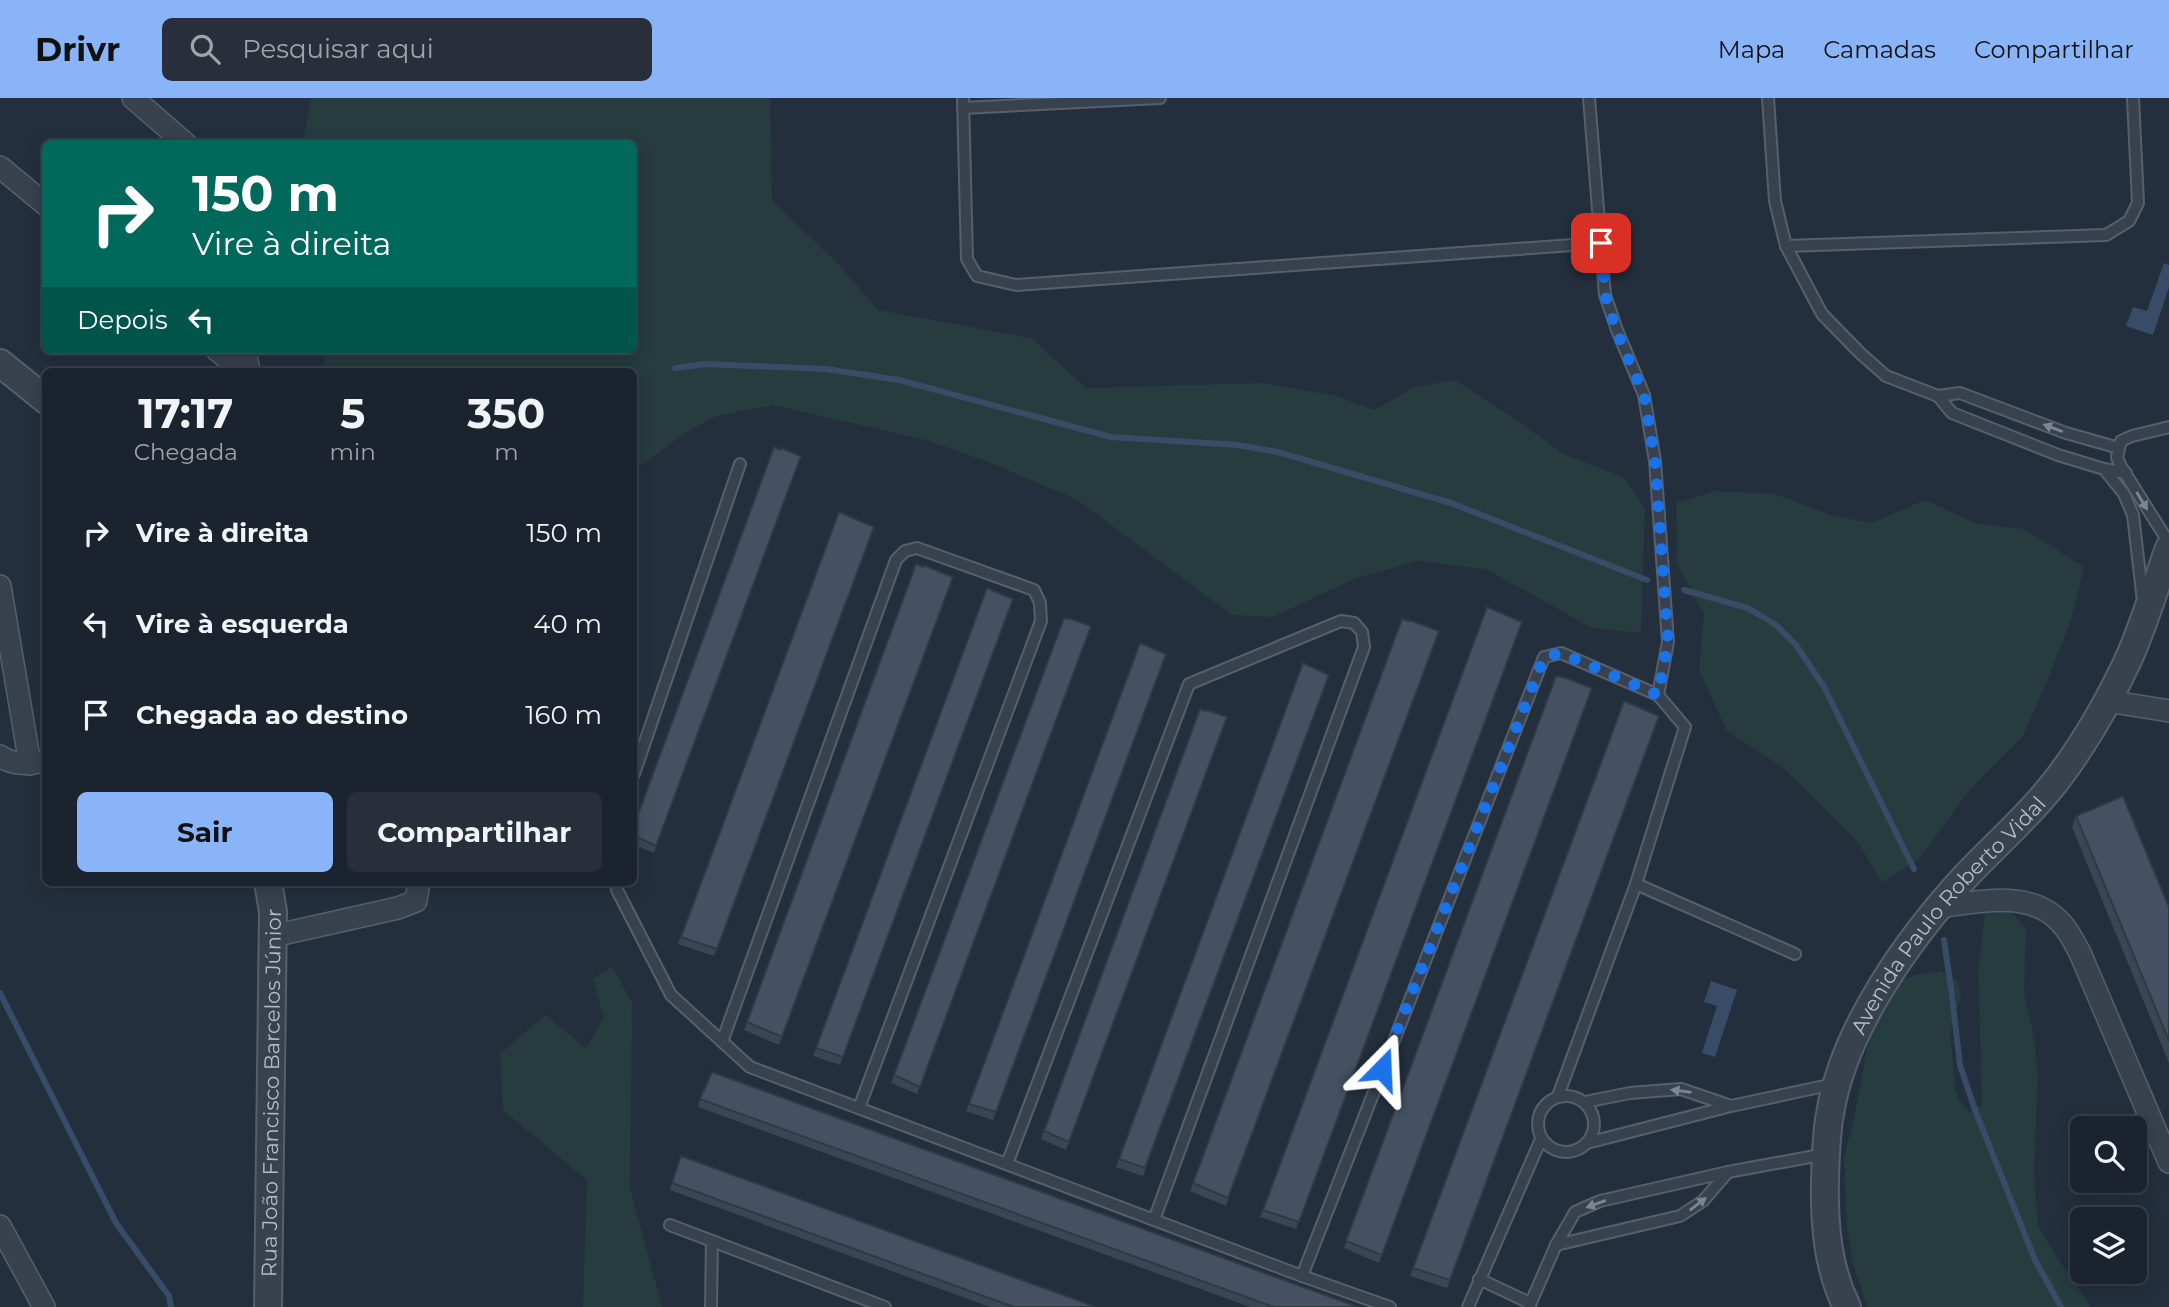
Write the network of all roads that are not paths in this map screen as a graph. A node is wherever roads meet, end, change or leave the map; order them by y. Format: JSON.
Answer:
{"nodes":[{"id":1,"x":133,"y":98,"type":"edge"},
{"id":2,"x":1160,"y":98,"type":"edge"},
{"id":3,"x":1589,"y":98,"type":"edge"},
{"id":4,"x":1768,"y":98,"type":"edge"},
{"id":5,"x":2133,"y":98,"type":"edge"},
{"id":6,"x":963,"y":103,"type":"edge"},
{"id":7,"x":181,"y":140,"type":"edge"},
{"id":8,"x":0,"y":167,"type":"edge"},
{"id":9,"x":42,"y":202,"type":"edge"},
{"id":10,"x":1601,"y":243,"type":"junction"},
{"id":11,"x":1786,"y":246,"type":"junction"},
{"id":12,"x":222,"y":354,"type":"edge"},
{"id":13,"x":0,"y":363,"type":"edge"},
{"id":14,"x":238,"y":368,"type":"edge"},
{"id":15,"x":1938,"y":396,"type":"junction"},
{"id":16,"x":42,"y":397,"type":"edge"},
{"id":17,"x":2169,"y":426,"type":"edge"},
{"id":18,"x":2119,"y":448,"type":"junction"},
{"id":19,"x":740,"y":464,"type":"dead end"},
{"id":20,"x":2104,"y":469,"type":"junction"},
{"id":21,"x":2126,"y":473,"type":"junction"},
{"id":22,"x":2169,"y":546,"type":"edge"},
{"id":23,"x":0,"y":586,"type":"edge"},
{"id":24,"x":2145,"y":614,"type":"junction"},
{"id":25,"x":1658,"y":695,"type":"junction"},
{"id":26,"x":2107,"y":701,"type":"junction"},
{"id":27,"x":2169,"y":711,"type":"edge"},
{"id":28,"x":0,"y":756,"type":"edge"},
{"id":29,"x":38,"y":762,"type":"edge"},
{"id":30,"x":637,"y":765,"type":"edge"},
{"id":31,"x":1636,"y":884,"type":"junction"},
{"id":32,"x":269,"y":886,"type":"edge"},
{"id":33,"x":418,"y":886,"type":"edge"},
{"id":34,"x":616,"y":886,"type":"edge"},
{"id":35,"x":1937,"y":907,"type":"junction"},
{"id":36,"x":273,"y":936,"type":"junction"},
{"id":37,"x":1795,"y":954,"type":"dead end"},
{"id":38,"x":722,"y":1042,"type":"junction"},
{"id":39,"x":1837,"y":1083,"type":"junction"},
{"id":40,"x":1558,"y":1096,"type":"junction"},
{"id":41,"x":1585,"y":1102,"type":"junction"},
{"id":42,"x":1731,"y":1106,"type":"junction"},
{"id":43,"x":859,"y":1108,"type":"junction"},
{"id":44,"x":1541,"y":1139,"type":"junction"},
{"id":45,"x":1587,"y":1143,"type":"junction"},
{"id":46,"x":1826,"y":1154,"type":"junction"},
{"id":47,"x":2169,"y":1162,"type":"edge"},
{"id":48,"x":1007,"y":1164,"type":"junction"},
{"id":49,"x":1728,"y":1172,"type":"junction"},
{"id":50,"x":1154,"y":1220,"type":"junction"},
{"id":51,"x":670,"y":1225,"type":"dead end"},
{"id":52,"x":0,"y":1226,"type":"edge"},
{"id":53,"x":712,"y":1241,"type":"junction"},
{"id":54,"x":1556,"y":1245,"type":"junction"},
{"id":55,"x":1302,"y":1276,"type":"junction"},
{"id":56,"x":1479,"y":1279,"type":"junction"},
{"id":57,"x":1529,"y":1305,"type":"edge"},
{"id":58,"x":44,"y":1307,"type":"edge"},
{"id":59,"x":268,"y":1307,"type":"edge"},
{"id":60,"x":711,"y":1307,"type":"edge"},
{"id":61,"x":885,"y":1307,"type":"edge"},
{"id":62,"x":1390,"y":1307,"type":"edge"},
{"id":63,"x":1468,"y":1307,"type":"edge"},
{"id":64,"x":1847,"y":1307,"type":"edge"}],
"edges":[{"from":1,"to":7,"type":"street"},
{"from":2,"to":6,"type":"lane"},
{"from":3,"to":10,"type":"lane"},
{"from":4,"to":11,"type":"lane"},
{"from":5,"to":11,"type":"lane"},
{"from":6,"to":10,"type":"lane"},
{"from":8,"to":9,"type":"street"},
{"from":10,"to":25,"type":"lane"},
{"from":11,"to":15,"type":"lane"},
{"from":12,"to":14,"type":"street"},
{"from":13,"to":16,"type":"street"},
{"from":18,"to":15,"type":"lane","one_way":true},
{"from":15,"to":20,"type":"lane"},
{"from":17,"to":18,"type":"lane"},
{"from":18,"to":21,"type":"lane"},
{"from":19,"to":30,"type":"lane"},
{"from":20,"to":21,"type":"lane"},
{"from":20,"to":24,"type":"lane"},
{"from":21,"to":22,"type":"lane","one_way":true},
{"from":22,"to":24,"type":"street","name":"Avenida Paulo Roberto Vidal"},
{"from":23,"to":29,"type":"street"},
{"from":24,"to":26,"type":"street","name":"Avenida Paulo Roberto Vidal"},
{"from":25,"to":31,"type":"lane"},
{"from":25,"to":55,"type":"lane"},
{"from":26,"to":27,"type":"street"},
{"from":26,"to":35,"type":"street","name":"Avenida Paulo Roberto Vidal"},
{"from":28,"to":29,"type":"street"},
{"from":31,"to":37,"type":"lane"},
{"from":31,"to":40,"type":"lane"},
{"from":32,"to":36,"type":"street","name":"Rua João Francisco Barcelos Júnior"},
{"from":33,"to":36,"type":"street"},
{"from":34,"to":38,"type":"lane"},
{"from":35,"to":39,"type":"street","name":"Avenida Paulo Roberto Vidal"},
{"from":35,"to":47,"type":"street"},
{"from":36,"to":59,"type":"street","name":"Rua João Francisco Barcelos Júnior"},
{"from":38,"to":43,"type":"lane"},
{"from":38,"to":43,"type":"lane"},
{"from":39,"to":42,"type":"lane"},
{"from":39,"to":46,"type":"street","name":"Avenida Paulo Roberto Vidal"},
{"from":40,"to":41,"type":"lane"},
{"from":40,"to":44,"type":"lane"},
{"from":42,"to":41,"type":"lane","one_way":true},
{"from":41,"to":45,"type":"lane"},
{"from":42,"to":45,"type":"lane"},
{"from":43,"to":48,"type":"lane"},
{"from":44,"to":45,"type":"lane"},
{"from":44,"to":56,"type":"lane"},
{"from":46,"to":49,"type":"lane"},
{"from":46,"to":64,"type":"street","name":"Avenida Paulo Roberto Vidal"},
{"from":48,"to":50,"type":"lane"},
{"from":48,"to":50,"type":"lane"},
{"from":54,"to":49,"type":"lane","one_way":true},
{"from":49,"to":54,"type":"lane","one_way":true},
{"from":50,"to":55,"type":"lane"},
{"from":51,"to":53,"type":"lane"},
{"from":52,"to":58,"type":"street"},
{"from":53,"to":60,"type":"lane"},
{"from":53,"to":61,"type":"lane"},
{"from":54,"to":57,"type":"lane"},
{"from":55,"to":62,"type":"lane"},
{"from":56,"to":57,"type":"lane"},
{"from":56,"to":63,"type":"lane"}]}
